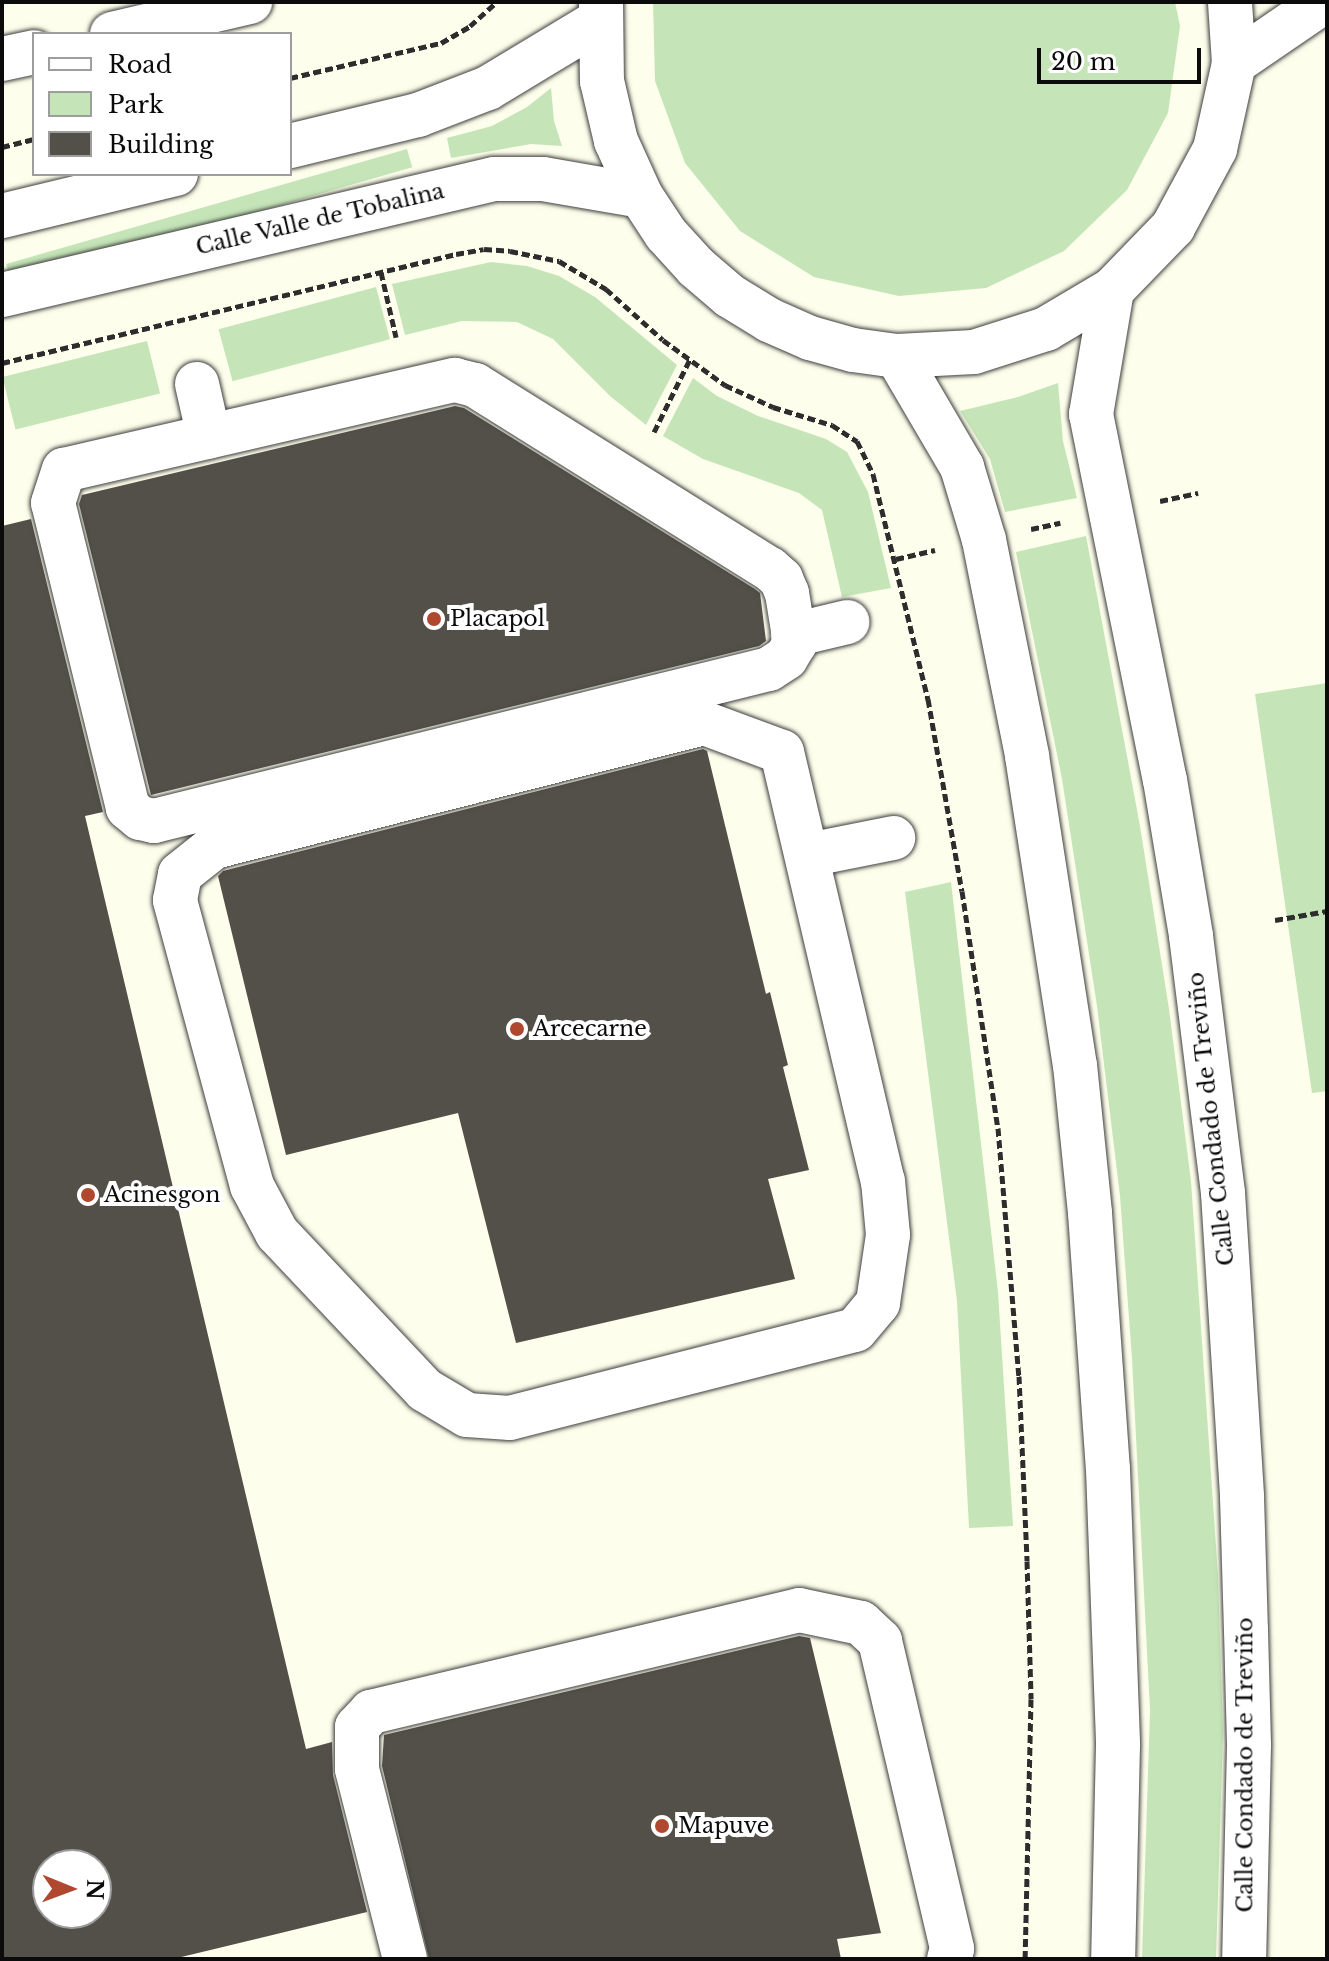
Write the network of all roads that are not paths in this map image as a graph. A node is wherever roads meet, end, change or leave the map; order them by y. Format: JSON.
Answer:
{"nodes":[{"id":1,"x":250,"y":2,"type":"edge"},
{"id":2,"x":1230,"y":2,"type":"edge"},
{"id":3,"x":1323,"y":2,"type":"edge"},
{"id":4,"x":600,"y":11,"type":"edge"},
{"id":5,"x":121,"y":32,"type":"edge"},
{"id":6,"x":32,"y":52,"type":"edge"},
{"id":7,"x":2,"y":59,"type":"edge"},
{"id":8,"x":1234,"y":63,"type":"junction"},
{"id":9,"x":292,"y":146,"type":"edge"},
{"id":10,"x":168,"y":176,"type":"edge"},
{"id":11,"x":641,"y":196,"type":"junction"},
{"id":12,"x":2,"y":216,"type":"edge"},
{"id":13,"x":1112,"y":290,"type":"junction"},
{"id":14,"x":2,"y":295,"type":"edge"},
{"id":15,"x":897,"y":356,"type":"junction"},
{"id":16,"x":197,"y":384,"type":"dead end"},
{"id":17,"x":209,"y":437,"type":"junction"},
{"id":18,"x":847,"y":622,"type":"dead end"},
{"id":19,"x":793,"y":635,"type":"junction"},
{"id":20,"x":893,"y":838,"type":"dead end"},
{"id":21,"x":808,"y":855,"type":"junction"},
{"id":22,"x":405,"y":1959,"type":"edge"},
{"id":23,"x":949,"y":1959,"type":"edge"},
{"id":24,"x":1113,"y":1959,"type":"edge"},
{"id":25,"x":1244,"y":1959,"type":"edge"}],
"edges":[{"from":1,"to":5,"type":"street"},
{"from":2,"to":8,"type":"street"},
{"from":3,"to":8,"type":"street"},
{"from":4,"to":9,"type":"street"},
{"from":4,"to":11,"type":"street"},
{"from":6,"to":7,"type":"street"},
{"from":8,"to":13,"type":"street"},
{"from":10,"to":12,"type":"street"},
{"from":11,"to":14,"type":"street","name":"Calle Valle de Tobalina"},
{"from":11,"to":15,"type":"street"},
{"from":13,"to":15,"type":"street"},
{"from":13,"to":25,"type":"street","name":"Calle Condado de Treviño"},
{"from":15,"to":24,"type":"street"},
{"from":16,"to":17,"type":"street"},
{"from":17,"to":19,"type":"street"},
{"from":17,"to":19,"type":"street"},
{"from":18,"to":19,"type":"street"},
{"from":20,"to":21,"type":"street"},
{"from":21,"to":21,"type":"street"},
{"from":22,"to":23,"type":"street"}]}
